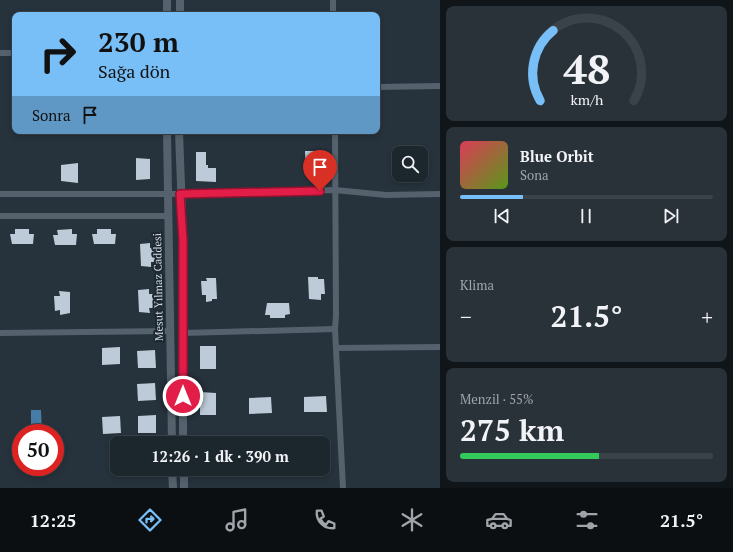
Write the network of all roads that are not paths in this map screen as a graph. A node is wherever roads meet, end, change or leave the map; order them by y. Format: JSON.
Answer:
{"nodes":[{"id":1,"x":167,"y":0,"type":"edge"},
{"id":2,"x":180,"y":0,"type":"edge"},
{"id":3,"x":333,"y":0,"type":"edge"},
{"id":4,"x":167,"y":12,"type":"edge"},
{"id":5,"x":180,"y":12,"type":"edge"},
{"id":6,"x":333,"y":12,"type":"edge"},
{"id":7,"x":0,"y":53,"type":"edge"},
{"id":8,"x":12,"y":53,"type":"edge"},
{"id":9,"x":440,"y":86,"type":"edge"},
{"id":10,"x":380,"y":87,"type":"edge"},
{"id":11,"x":167,"y":134,"type":"edge"},
{"id":12,"x":180,"y":134,"type":"edge"},
{"id":13,"x":335,"y":134,"type":"edge"},
{"id":14,"x":335,"y":190,"type":"junction"},
{"id":15,"x":0,"y":194,"type":"edge"},
{"id":16,"x":168,"y":194,"type":"junction"},
{"id":17,"x":180,"y":194,"type":"junction"},
{"id":18,"x":440,"y":194,"type":"edge"},
{"id":19,"x":0,"y":216,"type":"edge"},
{"id":20,"x":167,"y":216,"type":"junction"},
{"id":21,"x":335,"y":329,"type":"junction"},
{"id":22,"x":170,"y":331,"type":"junction"},
{"id":23,"x":0,"y":333,"type":"edge"},
{"id":24,"x":183,"y":333,"type":"junction"},
{"id":25,"x":440,"y":347,"type":"edge"},
{"id":26,"x":336,"y":348,"type":"junction"},
{"id":27,"x":172,"y":436,"type":"edge"},
{"id":28,"x":183,"y":436,"type":"edge"},
{"id":29,"x":172,"y":476,"type":"edge"},
{"id":30,"x":184,"y":476,"type":"edge"},
{"id":31,"x":172,"y":488,"type":"edge"},
{"id":32,"x":184,"y":488,"type":"edge"},
{"id":33,"x":343,"y":488,"type":"edge"}],
"edges":[{"from":1,"to":4,"type":"main road"},
{"from":2,"to":5,"type":"main road"},
{"from":3,"to":6,"type":"street"},
{"from":7,"to":8,"type":"street"},
{"from":9,"to":10,"type":"street"},
{"from":11,"to":16,"type":"main road","name":"Mesut Yılmaz Caddesi"},
{"from":12,"to":17,"type":"main road"},
{"from":13,"to":14,"type":"street"},
{"from":14,"to":17,"type":"street"},
{"from":14,"to":18,"type":"street"},
{"from":14,"to":21,"type":"street"},
{"from":15,"to":16,"type":"street"},
{"from":16,"to":17,"type":"street"},
{"from":16,"to":20,"type":"main road","name":"Mesut Yılmaz Caddesi"},
{"from":17,"to":24,"type":"main road"},
{"from":19,"to":20,"type":"street"},
{"from":20,"to":22,"type":"main road","name":"Mesut Yılmaz Caddesi"},
{"from":21,"to":24,"type":"street"},
{"from":21,"to":26,"type":"street"},
{"from":22,"to":23,"type":"street"},
{"from":22,"to":27,"type":"main road","name":"Mesut Yılmaz Caddesi"},
{"from":24,"to":28,"type":"main road"},
{"from":25,"to":26,"type":"street"},
{"from":26,"to":33,"type":"street"},
{"from":29,"to":31,"type":"main road"},
{"from":30,"to":32,"type":"main road"}]}
